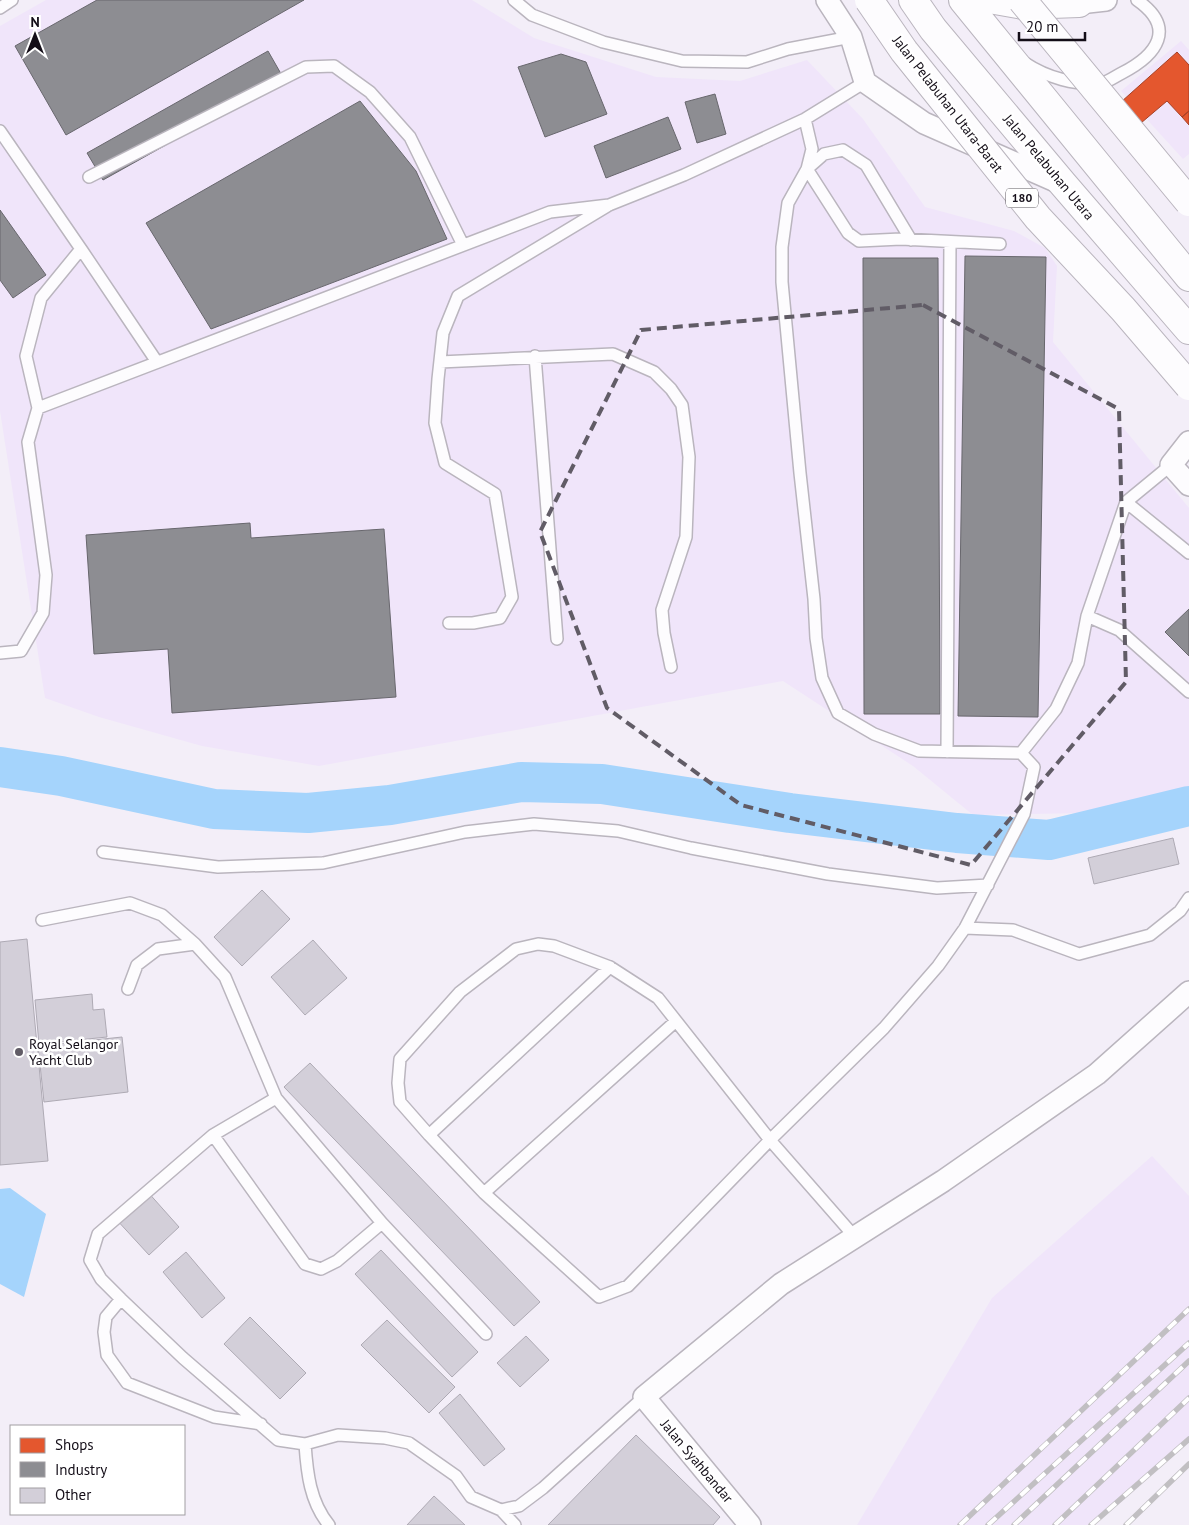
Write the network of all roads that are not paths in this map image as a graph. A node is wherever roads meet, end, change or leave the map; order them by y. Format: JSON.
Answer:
{"nodes":[{"id":1,"x":12,"y":0,"type":"edge"},
{"id":2,"x":514,"y":0,"type":"edge"},
{"id":3,"x":826,"y":0,"type":"edge"},
{"id":4,"x":869,"y":0,"type":"edge"},
{"id":5,"x":913,"y":0,"type":"edge"},
{"id":6,"x":963,"y":0,"type":"edge"},
{"id":7,"x":994,"y":0,"type":"edge"},
{"id":8,"x":1022,"y":0,"type":"edge"},
{"id":9,"x":1106,"y":0,"type":"edge"},
{"id":10,"x":1137,"y":0,"type":"edge"},
{"id":11,"x":1076,"y":1,"type":"edge"},
{"id":12,"x":0,"y":8,"type":"edge"},
{"id":13,"x":850,"y":36,"type":"junction"},
{"id":14,"x":1005,"y":51,"type":"junction"},
{"id":15,"x":865,"y":82,"type":"junction"},
{"id":16,"x":1103,"y":83,"type":"junction"},
{"id":17,"x":805,"y":120,"type":"junction"},
{"id":18,"x":0,"y":131,"type":"edge"},
{"id":19,"x":807,"y":169,"type":"junction"},
{"id":20,"x":1183,"y":176,"type":"dead end"},
{"id":21,"x":89,"y":177,"type":"dead end"},
{"id":22,"x":1063,"y":184,"type":"junction"},
{"id":23,"x":1189,"y":202,"type":"edge"},
{"id":24,"x":609,"y":204,"type":"junction"},
{"id":25,"x":911,"y":240,"type":"junction"},
{"id":26,"x":950,"y":242,"type":"junction"},
{"id":27,"x":463,"y":244,"type":"junction"},
{"id":28,"x":1000,"y":244,"type":"dead end"},
{"id":29,"x":81,"y":249,"type":"junction"},
{"id":30,"x":1189,"y":276,"type":"edge"},
{"id":31,"x":1189,"y":330,"type":"edge"},
{"id":32,"x":535,"y":356,"type":"junction"},
{"id":33,"x":157,"y":362,"type":"junction"},
{"id":34,"x":440,"y":362,"type":"junction"},
{"id":35,"x":1189,"y":386,"type":"edge"},
{"id":36,"x":38,"y":408,"type":"junction"},
{"id":37,"x":1189,"y":442,"type":"edge"},
{"id":38,"x":1171,"y":465,"type":"junction"},
{"id":39,"x":1189,"y":485,"type":"edge"},
{"id":40,"x":1126,"y":502,"type":"junction"},
{"id":41,"x":1189,"y":553,"type":"edge"},
{"id":42,"x":1087,"y":616,"type":"junction"},
{"id":43,"x":449,"y":623,"type":"dead end"},
{"id":44,"x":557,"y":639,"type":"dead end"},
{"id":45,"x":0,"y":653,"type":"edge"},
{"id":46,"x":671,"y":667,"type":"dead end"},
{"id":47,"x":1189,"y":692,"type":"edge"},
{"id":48,"x":947,"y":752,"type":"junction"},
{"id":49,"x":1020,"y":753,"type":"junction"},
{"id":50,"x":102,"y":852,"type":"dead end"},
{"id":51,"x":988,"y":885,"type":"junction"},
{"id":52,"x":1189,"y":898,"type":"edge"},
{"id":53,"x":42,"y":920,"type":"dead end"},
{"id":54,"x":965,"y":928,"type":"junction"},
{"id":55,"x":195,"y":944,"type":"junction"},
{"id":56,"x":610,"y":967,"type":"junction"},
{"id":57,"x":128,"y":989,"type":"dead end"},
{"id":58,"x":1189,"y":992,"type":"edge"},
{"id":59,"x":676,"y":1021,"type":"junction"},
{"id":60,"x":276,"y":1098,"type":"junction"},
{"id":61,"x":213,"y":1135,"type":"junction"},
{"id":62,"x":429,"y":1135,"type":"junction"},
{"id":63,"x":770,"y":1140,"type":"junction"},
{"id":64,"x":484,"y":1193,"type":"junction"},
{"id":65,"x":382,"y":1223,"type":"junction"},
{"id":66,"x":854,"y":1236,"type":"junction"},
{"id":67,"x":121,"y":1299,"type":"junction"},
{"id":68,"x":486,"y":1334,"type":"dead end"},
{"id":69,"x":644,"y":1397,"type":"junction"},
{"id":70,"x":261,"y":1424,"type":"junction"},
{"id":71,"x":305,"y":1444,"type":"junction"},
{"id":72,"x":501,"y":1510,"type":"junction"},
{"id":73,"x":328,"y":1525,"type":"edge"},
{"id":74,"x":515,"y":1525,"type":"edge"},
{"id":75,"x":750,"y":1525,"type":"edge"}],
"edges":[{"from":1,"to":12,"type":"lane"},
{"from":2,"to":13,"type":"lane"},
{"from":3,"to":13,"type":"street"},
{"from":4,"to":35,"type":"main road","name":"Jalan Pelabuhan Utara-Barat","number":"180","bridge":true},
{"from":5,"to":22,"type":"main road","name":"Jalan Pelabuhan Utara"},
{"from":6,"to":14,"type":"main road"},
{"from":7,"to":11,"type":"main road"},
{"from":8,"to":23,"type":"main road","bridge":true},
{"from":9,"to":11,"type":"street"},
{"from":10,"to":16,"type":"lane"},
{"from":13,"to":15,"type":"street"},
{"from":14,"to":16,"type":"lane"},
{"from":14,"to":30,"type":"main road"},
{"from":15,"to":17,"type":"lane"},
{"from":15,"to":22,"type":"street"},
{"from":16,"to":20,"type":"lane"},
{"from":17,"to":19,"type":"lane"},
{"from":17,"to":24,"type":"lane"},
{"from":18,"to":29,"type":"lane"},
{"from":19,"to":25,"type":"lane"},
{"from":19,"to":25,"type":"lane"},
{"from":19,"to":48,"type":"lane"},
{"from":21,"to":27,"type":"lane"},
{"from":22,"to":31,"type":"main road","name":"Jalan Pelabuhan Utara"},
{"from":24,"to":27,"type":"lane"},
{"from":24,"to":34,"type":"lane"},
{"from":25,"to":26,"type":"lane"},
{"from":26,"to":28,"type":"lane"},
{"from":26,"to":48,"type":"lane"},
{"from":27,"to":33,"type":"lane"},
{"from":29,"to":33,"type":"lane"},
{"from":29,"to":36,"type":"lane"},
{"from":32,"to":34,"type":"lane"},
{"from":32,"to":44,"type":"lane"},
{"from":32,"to":46,"type":"lane"},
{"from":33,"to":36,"type":"lane"},
{"from":34,"to":43,"type":"lane"},
{"from":36,"to":45,"type":"lane"},
{"from":37,"to":38,"type":"street"},
{"from":38,"to":39,"type":"street"},
{"from":38,"to":40,"type":"lane"},
{"from":40,"to":41,"type":"lane"},
{"from":40,"to":42,"type":"lane"},
{"from":42,"to":47,"type":"lane"},
{"from":42,"to":49,"type":"lane"},
{"from":48,"to":49,"type":"lane"},
{"from":49,"to":51,"type":"lane"},
{"from":50,"to":51,"type":"lane"},
{"from":51,"to":54,"type":"lane"},
{"from":52,"to":54,"type":"lane"},
{"from":53,"to":55,"type":"lane"},
{"from":54,"to":63,"type":"lane"},
{"from":55,"to":57,"type":"lane"},
{"from":55,"to":60,"type":"lane"},
{"from":56,"to":59,"type":"lane"},
{"from":56,"to":62,"type":"lane"},
{"from":56,"to":62,"type":"lane"},
{"from":58,"to":66,"type":"street"},
{"from":59,"to":63,"type":"lane"},
{"from":59,"to":64,"type":"lane"},
{"from":60,"to":61,"type":"lane"},
{"from":60,"to":65,"type":"lane"},
{"from":61,"to":65,"type":"lane"},
{"from":61,"to":67,"type":"lane"},
{"from":62,"to":64,"type":"lane"},
{"from":63,"to":64,"type":"lane"},
{"from":63,"to":66,"type":"lane"},
{"from":65,"to":68,"type":"lane"},
{"from":66,"to":69,"type":"street"},
{"from":67,"to":70,"type":"lane"},
{"from":67,"to":70,"type":"lane"},
{"from":69,"to":72,"type":"lane"},
{"from":69,"to":75,"type":"street","name":"Jalan Syahbandar"},
{"from":70,"to":71,"type":"lane"},
{"from":71,"to":72,"type":"lane"},
{"from":71,"to":73,"type":"lane"},
{"from":72,"to":74,"type":"lane"}]}
